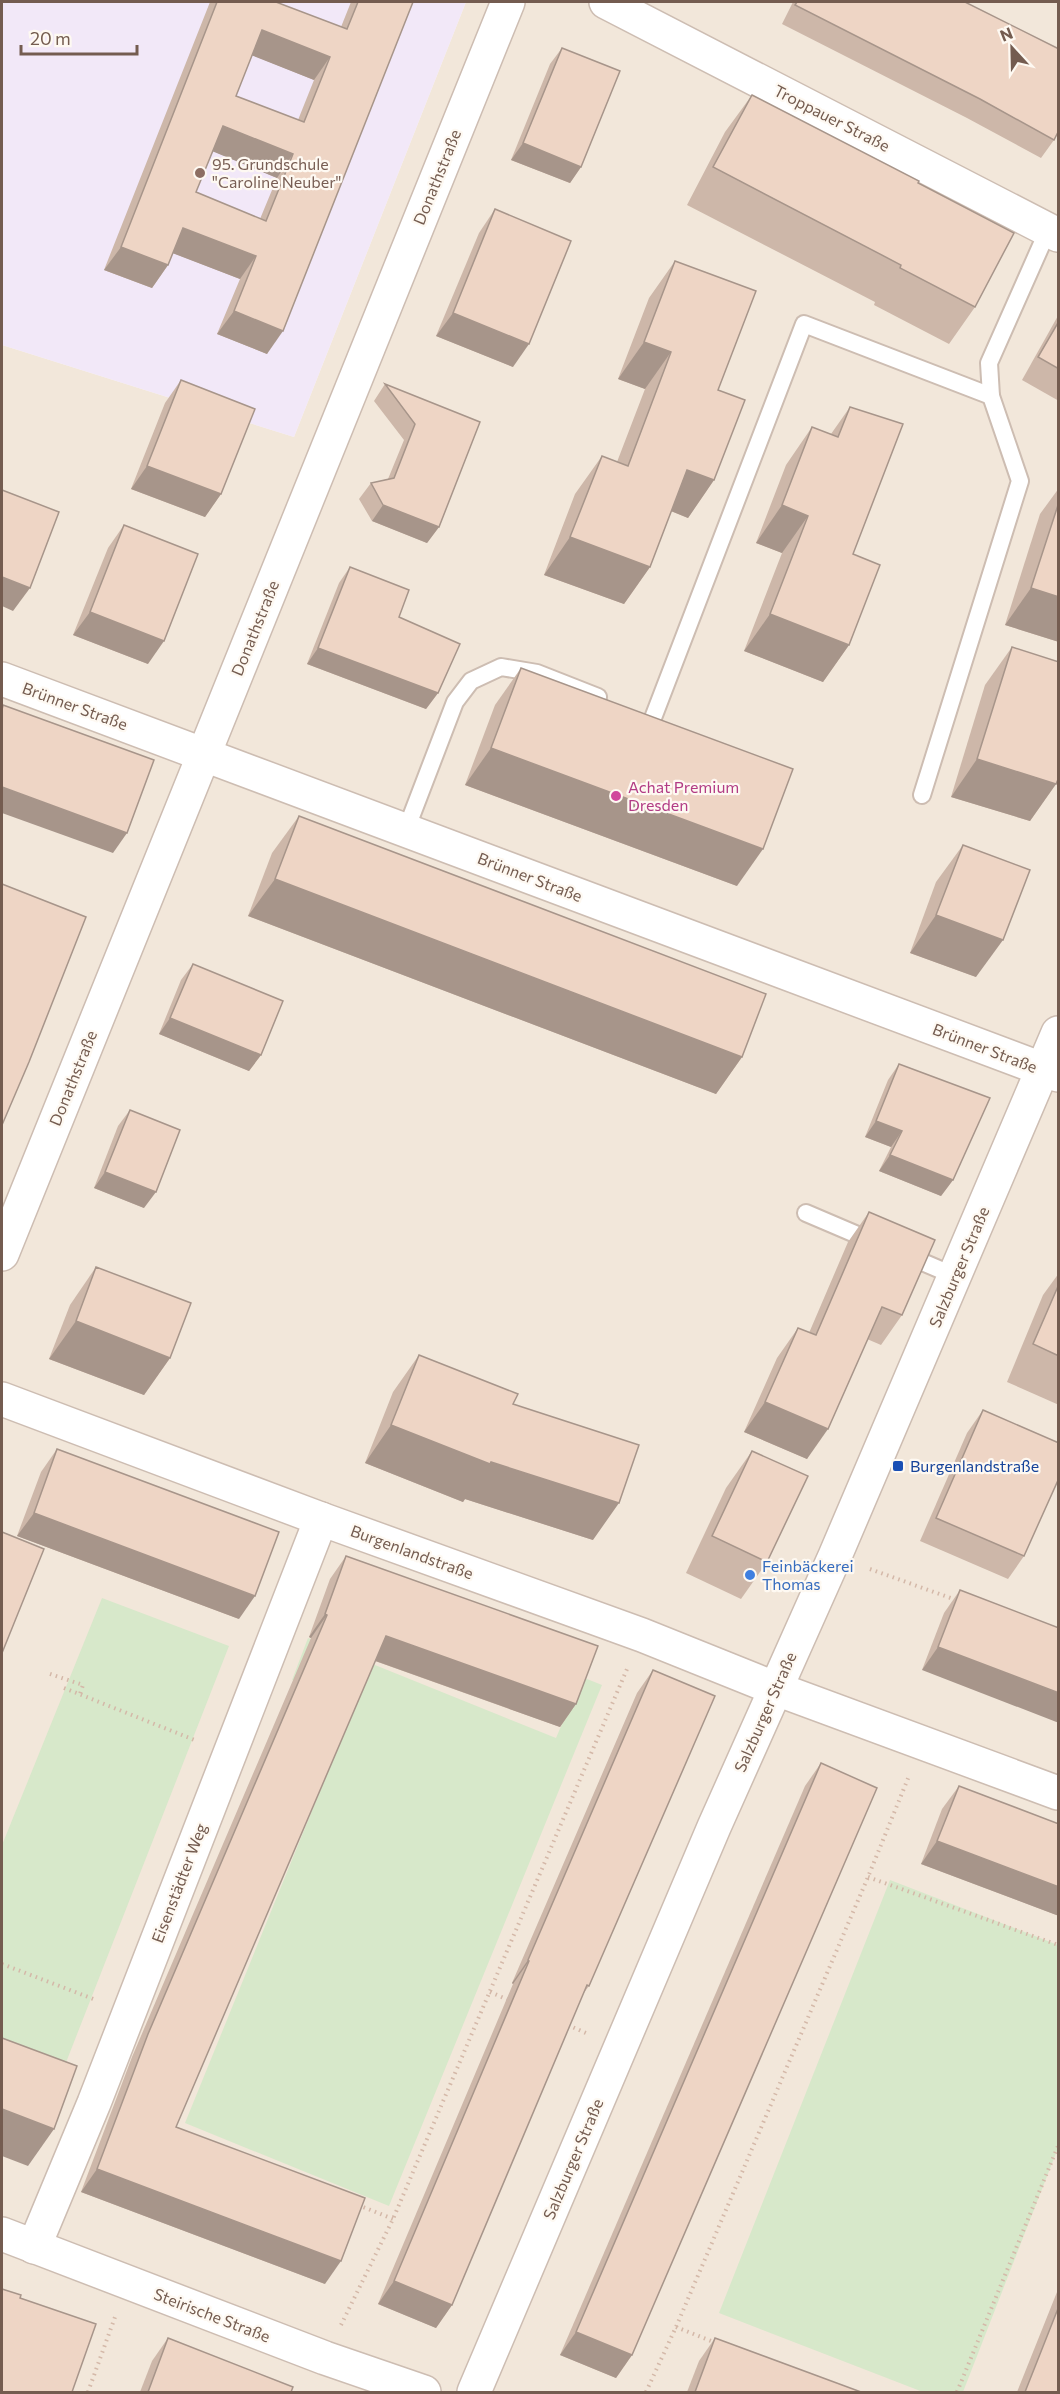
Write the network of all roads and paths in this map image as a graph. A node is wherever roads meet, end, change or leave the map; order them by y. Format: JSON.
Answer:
{"nodes":[{"id":1,"x":508,"y":2,"type":"edge"},
{"id":2,"x":606,"y":2,"type":"edge"},
{"id":3,"x":1053,"y":232,"type":"edge"},
{"id":4,"x":991,"y":396,"type":"junction"},
{"id":5,"x":2,"y":679,"type":"edge"},
{"id":6,"x":610,"y":702,"type":"edge"},
{"id":7,"x":653,"y":718,"type":"edge"},
{"id":8,"x":204,"y":754,"type":"junction"},
{"id":9,"x":922,"y":795,"type":"dead end"},
{"id":10,"x":406,"y":830,"type":"junction"},
{"id":11,"x":1059,"y":1033,"type":"edge"},
{"id":12,"x":1051,"y":1072,"type":"edge"},
{"id":13,"x":806,"y":1213,"type":"dead end"},
{"id":14,"x":2,"y":1254,"type":"edge"},
{"id":15,"x":955,"y":1276,"type":"junction"},
{"id":16,"x":2,"y":1399,"type":"edge"},
{"id":17,"x":321,"y":1519,"type":"junction"},
{"id":18,"x":835,"y":1556,"type":"junction"},
{"id":19,"x":958,"y":1600,"type":"edge"},
{"id":20,"x":642,"y":1635,"type":"junction"},
{"id":21,"x":50,"y":1674,"type":"dead end"},
{"id":22,"x":64,"y":1688,"type":"dead end"},
{"id":23,"x":774,"y":1688,"type":"junction"},
{"id":24,"x":80,"y":1694,"type":"junction"},
{"id":25,"x":179,"y":1734,"type":"dead end"},
{"id":26,"x":923,"y":1742,"type":"junction"},
{"id":27,"x":1059,"y":1793,"type":"edge"},
{"id":28,"x":868,"y":1877,"type":"junction"},
{"id":29,"x":1059,"y":1945,"type":"edge"},
{"id":30,"x":2,"y":1964,"type":"edge"},
{"id":31,"x":74,"y":1992,"type":"dead end"},
{"id":32,"x":490,"y":1992,"type":"junction"},
{"id":33,"x":512,"y":2001,"type":"edge"},
{"id":34,"x":566,"y":2024,"type":"edge"},
{"id":35,"x":621,"y":2048,"type":"junction"},
{"id":36,"x":1059,"y":2146,"type":"edge"},
{"id":37,"x":349,"y":2202,"type":"edge"},
{"id":38,"x":393,"y":2219,"type":"junction"},
{"id":39,"x":2,"y":2234,"type":"edge"},
{"id":40,"x":34,"y":2247,"type":"junction"},
{"id":41,"x":128,"y":2283,"type":"junction"},
{"id":42,"x":676,"y":2327,"type":"junction"},
{"id":43,"x":718,"y":2344,"type":"edge"},
{"id":44,"x":325,"y":2358,"type":"junction"},
{"id":45,"x":88,"y":2392,"type":"edge"},
{"id":46,"x":424,"y":2392,"type":"edge"},
{"id":47,"x":474,"y":2392,"type":"edge"},
{"id":48,"x":646,"y":2392,"type":"edge"},
{"id":49,"x":957,"y":2392,"type":"edge"}],
"edges":[{"from":1,"to":8,"type":"street","name":"Donathstraße"},
{"from":2,"to":3,"type":"street","name":"Troppauer Straße"},
{"from":3,"to":4,"type":"lane"},
{"from":4,"to":7,"type":"lane"},
{"from":4,"to":9,"type":"lane"},
{"from":5,"to":8,"type":"street","name":"Brünner Straße"},
{"from":6,"to":10,"type":"lane"},
{"from":8,"to":10,"type":"street","name":"Brünner Straße"},
{"from":8,"to":14,"type":"street","name":"Donathstraße"},
{"from":10,"to":12,"type":"street","name":"Brünner Straße"},
{"from":11,"to":12,"type":"street","name":"Salzburger Straße"},
{"from":12,"to":15,"type":"street","name":"Salzburger Straße"},
{"from":13,"to":15,"type":"lane"},
{"from":15,"to":18,"type":"street","name":"Salzburger Straße"},
{"from":16,"to":17,"type":"street","name":"Burgenlandstraße"},
{"from":17,"to":20,"type":"street","name":"Burgenlandstraße"},
{"from":17,"to":40,"type":"street","name":"Eisenstädter Weg"},
{"from":18,"to":19,"type":"path"},
{"from":18,"to":23,"type":"street","name":"Salzburger Straße"},
{"from":20,"to":23,"type":"street","name":"Burgenlandstraße"},
{"from":20,"to":32,"type":"path"},
{"from":21,"to":24,"type":"path"},
{"from":22,"to":24,"type":"path"},
{"from":23,"to":26,"type":"street","name":"Burgenlandstraße"},
{"from":23,"to":35,"type":"street","name":"Salzburger Straße"},
{"from":24,"to":25,"type":"path"},
{"from":26,"to":27,"type":"street","name":"Burgenlandstraße"},
{"from":26,"to":28,"type":"path"},
{"from":28,"to":29,"type":"path"},
{"from":28,"to":42,"type":"path"},
{"from":30,"to":31,"type":"path"},
{"from":32,"to":33,"type":"path"},
{"from":32,"to":38,"type":"path"},
{"from":34,"to":35,"type":"path"},
{"from":35,"to":47,"type":"street","name":"Salzburger Straße"},
{"from":36,"to":49,"type":"path"},
{"from":37,"to":38,"type":"path"},
{"from":38,"to":44,"type":"path"},
{"from":39,"to":40,"type":"street","name":"Steirische Straße"},
{"from":40,"to":41,"type":"street","name":"Steirische Straße"},
{"from":41,"to":44,"type":"street","name":"Steirische Straße"},
{"from":41,"to":45,"type":"path"},
{"from":42,"to":43,"type":"path"},
{"from":42,"to":48,"type":"path"},
{"from":44,"to":46,"type":"street","name":"Steirische Straße"}]}
